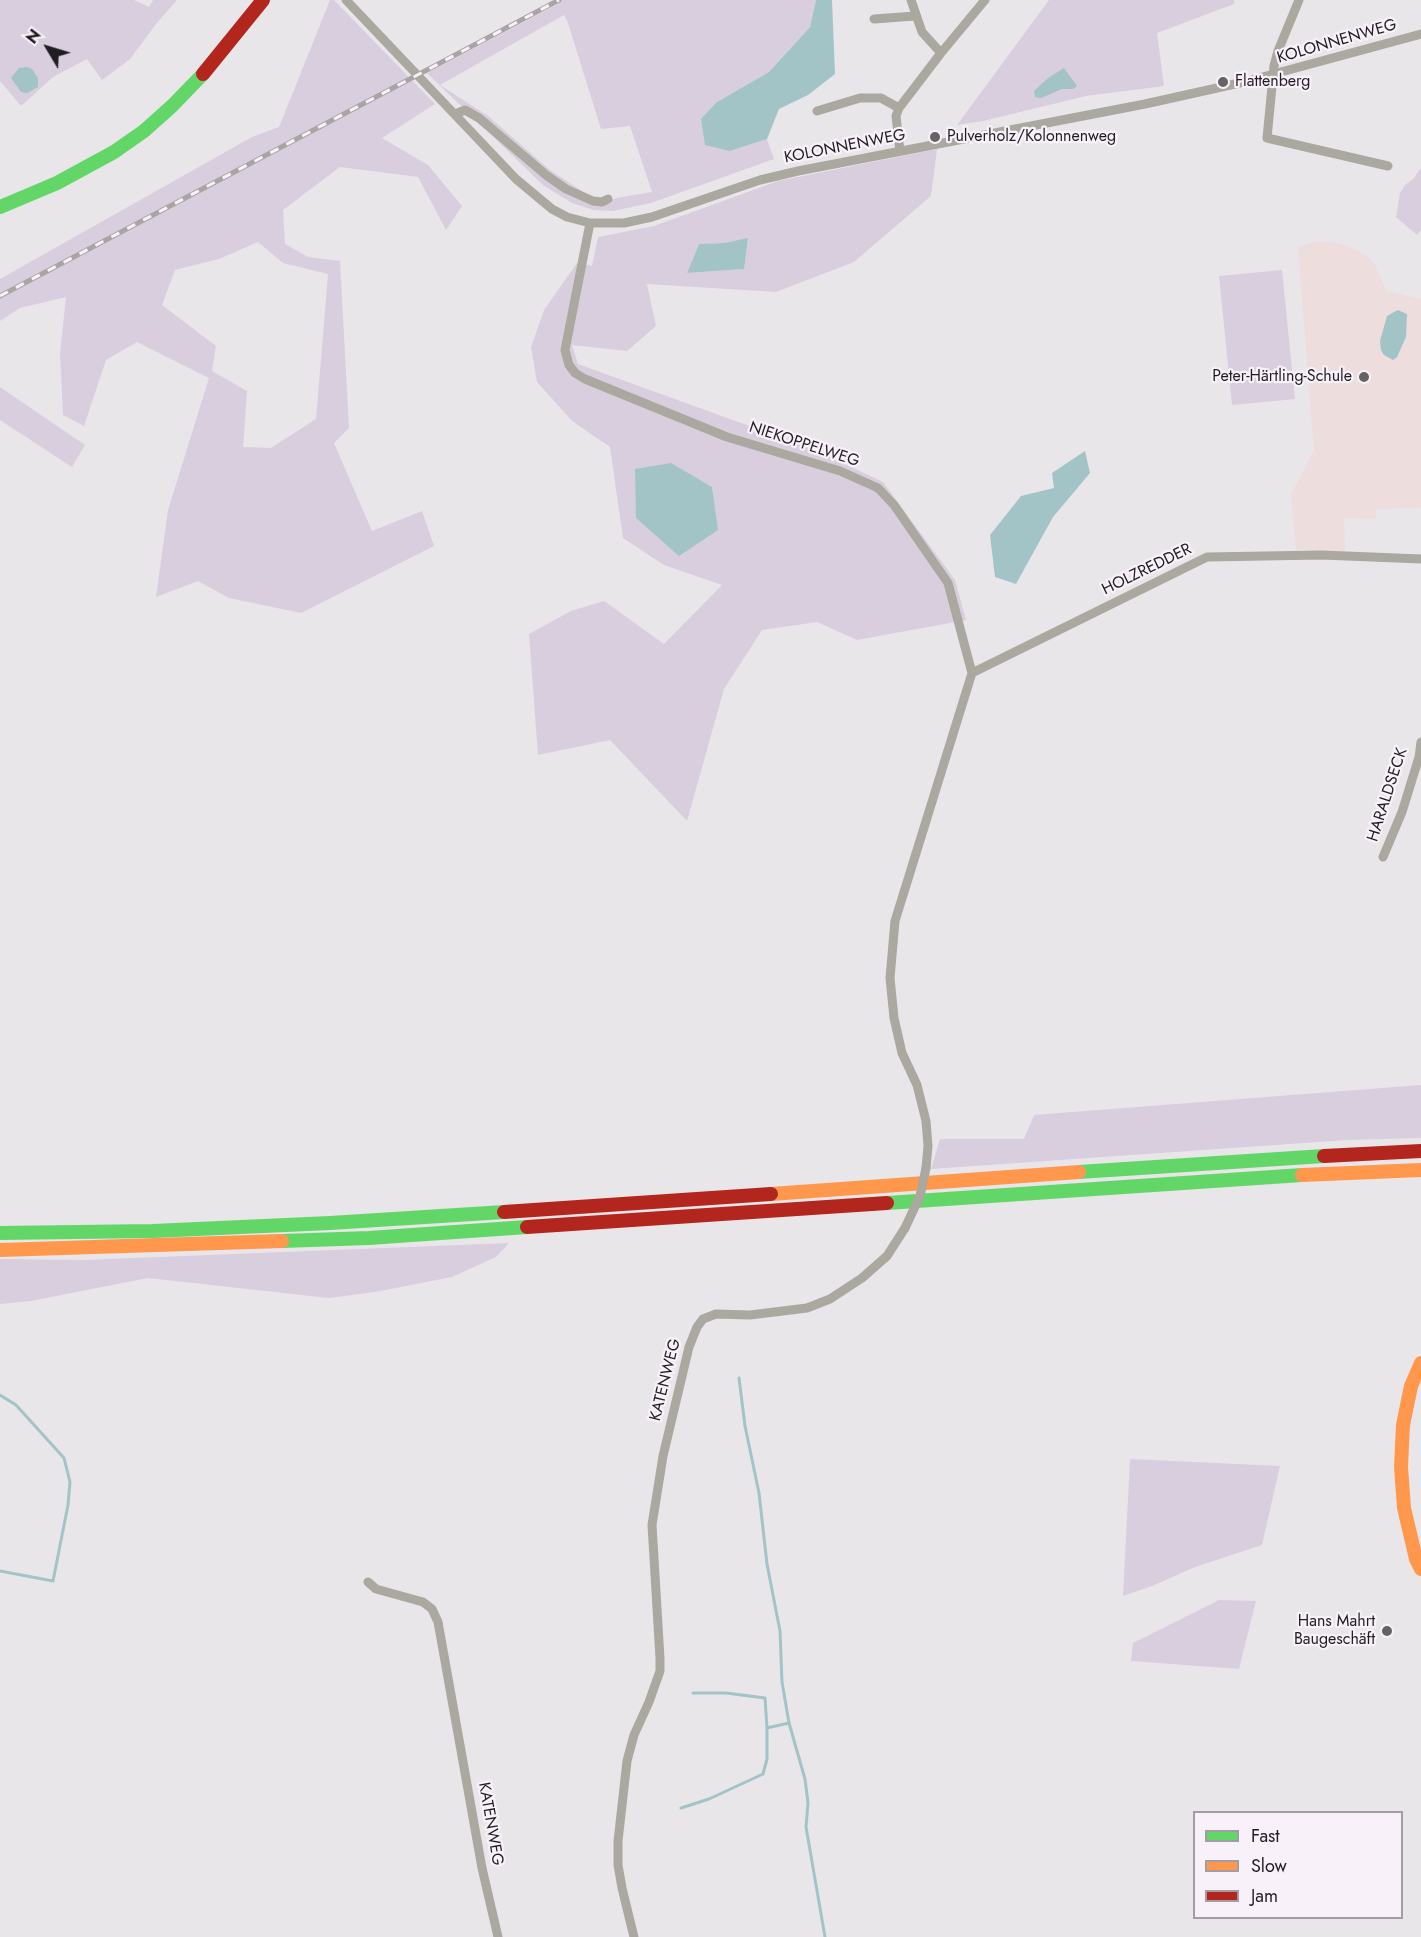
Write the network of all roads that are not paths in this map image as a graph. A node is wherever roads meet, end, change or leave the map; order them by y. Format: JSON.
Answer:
{"nodes":[{"id":1,"x":263,"y":0,"type":"edge"},
{"id":2,"x":346,"y":0,"type":"edge"},
{"id":3,"x":910,"y":0,"type":"edge"},
{"id":4,"x":986,"y":0,"type":"edge"},
{"id":5,"x":1299,"y":0,"type":"edge"},
{"id":6,"x":915,"y":16,"type":"junction"},
{"id":7,"x":874,"y":19,"type":"dead end"},
{"id":8,"x":1421,"y":34,"type":"edge"},
{"id":9,"x":941,"y":53,"type":"junction"},
{"id":10,"x":1273,"y":75,"type":"junction"},
{"id":11,"x":899,"y":108,"type":"junction"},
{"id":12,"x":817,"y":111,"type":"dead end"},
{"id":13,"x":455,"y":114,"type":"junction"},
{"id":14,"x":900,"y":151,"type":"junction"},
{"id":15,"x":1388,"y":166,"type":"dead end"},
{"id":16,"x":608,"y":199,"type":"dead end"},
{"id":17,"x":0,"y":207,"type":"edge"},
{"id":18,"x":590,"y":223,"type":"junction"},
{"id":19,"x":1421,"y":559,"type":"edge"},
{"id":20,"x":972,"y":673,"type":"junction"},
{"id":21,"x":1421,"y":742,"type":"edge"},
{"id":22,"x":1420,"y":757,"type":"edge"},
{"id":23,"x":1383,"y":857,"type":"dead end"},
{"id":24,"x":1421,"y":1151,"type":"edge"},
{"id":25,"x":1421,"y":1170,"type":"edge"},
{"id":26,"x":0,"y":1233,"type":"edge"},
{"id":27,"x":0,"y":1250,"type":"edge"},
{"id":28,"x":1421,"y":1363,"type":"edge"},
{"id":29,"x":1421,"y":1569,"type":"edge"},
{"id":30,"x":368,"y":1582,"type":"dead end"},
{"id":31,"x":498,"y":1937,"type":"edge"},
{"id":32,"x":634,"y":1937,"type":"edge"}],
"edges":[{"from":1,"to":17,"type":"main road"},
{"from":2,"to":13,"type":"street","name":"KOLONNENWEG"},
{"from":3,"to":6,"type":"street"},
{"from":4,"to":9,"type":"street"},
{"from":5,"to":10,"type":"street"},
{"from":6,"to":7,"type":"street"},
{"from":6,"to":9,"type":"street"},
{"from":8,"to":10,"type":"street","name":"KOLONNENWEG"},
{"from":9,"to":11,"type":"street"},
{"from":10,"to":14,"type":"street","name":"KOLONNENWEG"},
{"from":10,"to":15,"type":"street"},
{"from":11,"to":12,"type":"street"},
{"from":11,"to":14,"type":"street"},
{"from":13,"to":16,"type":"street"},
{"from":13,"to":18,"type":"street","name":"KOLONNENWEG"},
{"from":14,"to":18,"type":"street","name":"KOLONNENWEG"},
{"from":18,"to":20,"type":"street","name":"NIEKOPPELWEG"},
{"from":19,"to":20,"type":"street","name":"HOLZREDDER"},
{"from":20,"to":32,"type":"street","name":"KATENWEG","bridge":true},
{"from":21,"to":22,"type":"street","name":"HARALDSECK"},
{"from":22,"to":23,"type":"street","name":"HARALDSECK"},
{"from":24,"to":26,"type":"main road"},
{"from":25,"to":27,"type":"main road"},
{"from":28,"to":29,"type":"main road"},
{"from":30,"to":31,"type":"street","name":"KATENWEG"}]}
